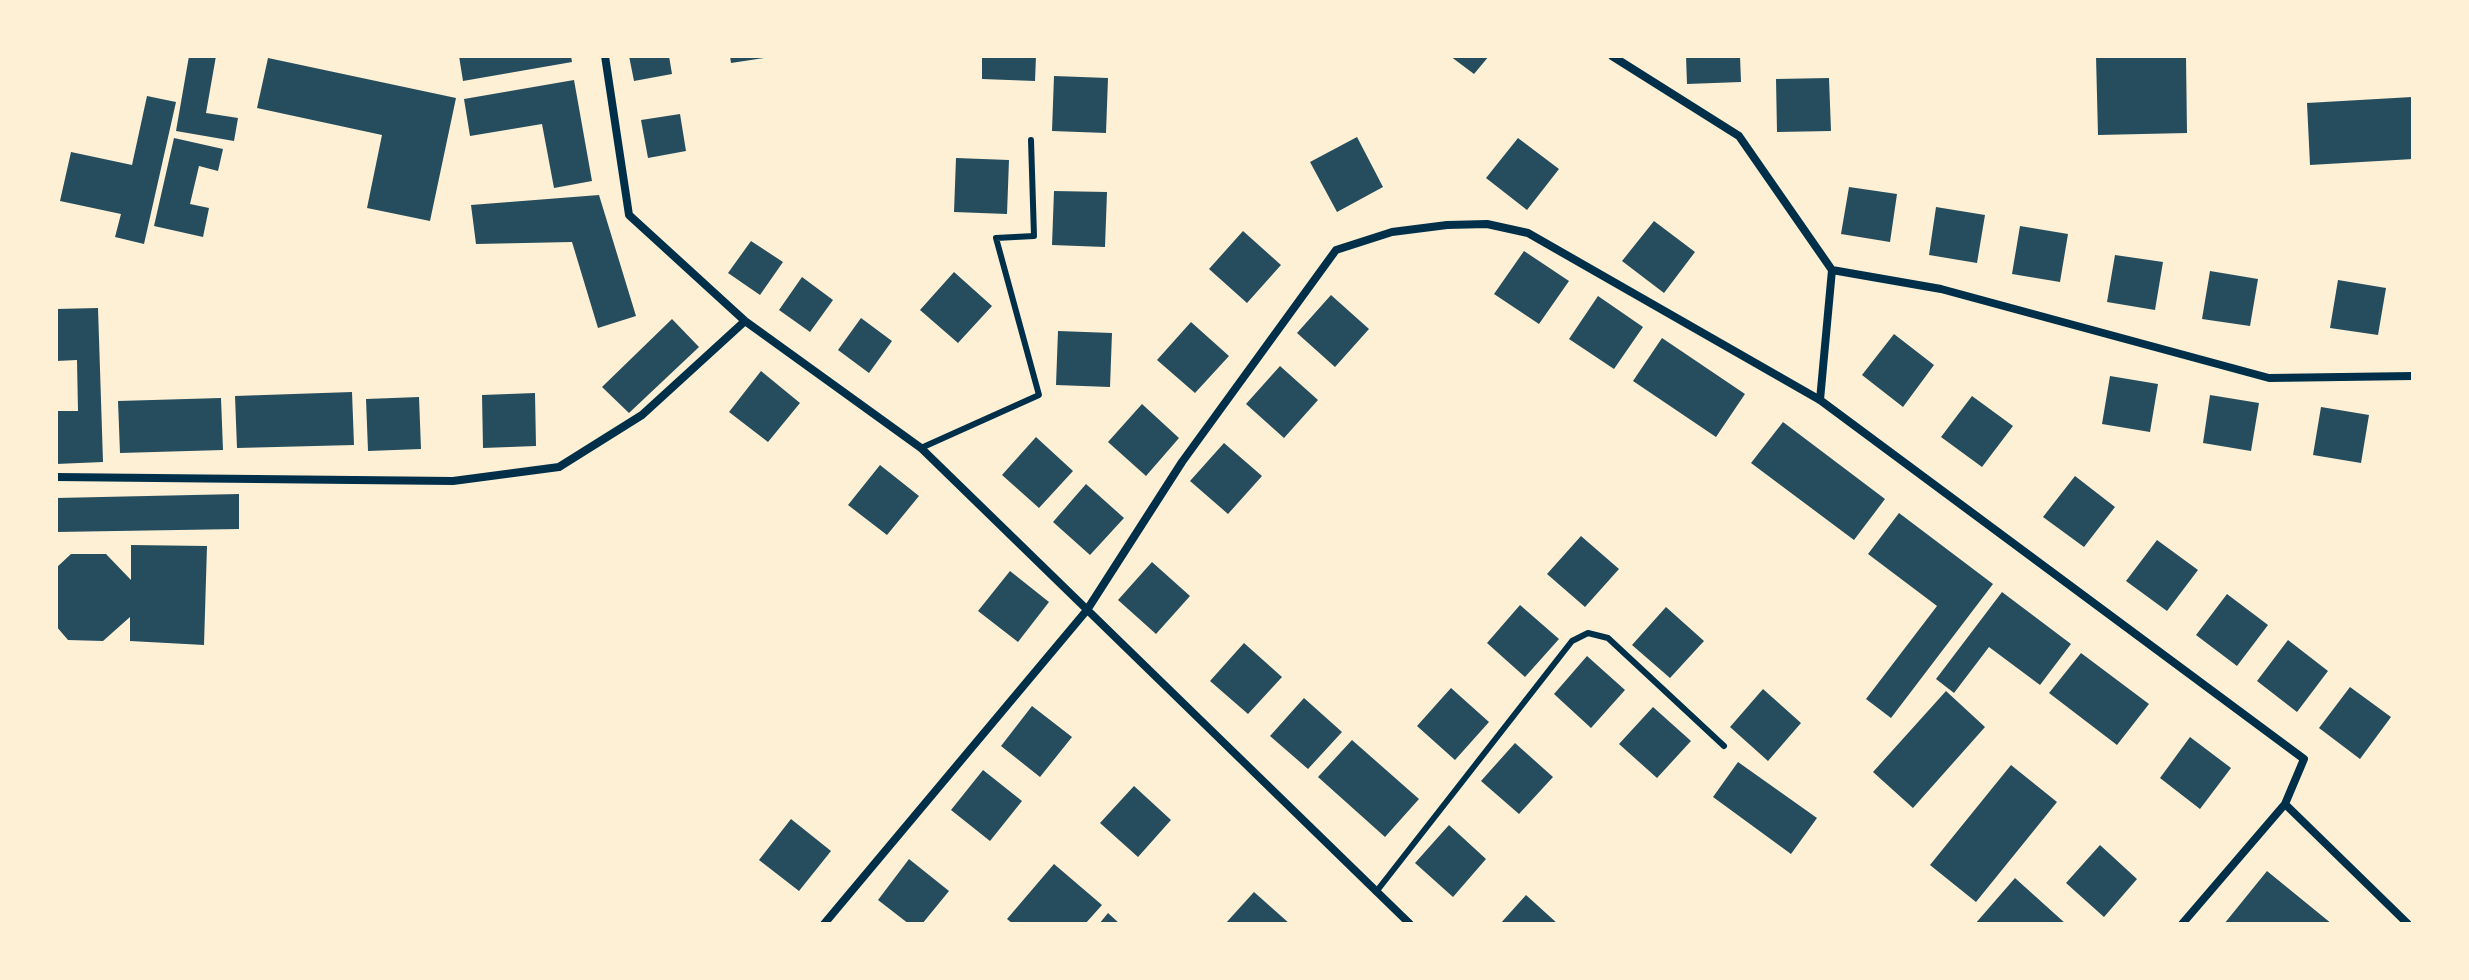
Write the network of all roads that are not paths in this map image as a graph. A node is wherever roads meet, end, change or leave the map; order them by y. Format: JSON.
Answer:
{"nodes":[{"id":1,"x":605,"y":56,"type":"edge"},
{"id":2,"x":1612,"y":56,"type":"edge"},
{"id":3,"x":1031,"y":140,"type":"dead end"},
{"id":4,"x":1832,"y":270,"type":"junction"},
{"id":5,"x":745,"y":321,"type":"junction"},
{"id":6,"x":2413,"y":376,"type":"edge"},
{"id":7,"x":1820,"y":400,"type":"junction"},
{"id":8,"x":921,"y":448,"type":"junction"},
{"id":9,"x":56,"y":477,"type":"edge"},
{"id":10,"x":1087,"y":610,"type":"junction"},
{"id":11,"x":1724,"y":746,"type":"dead end"},
{"id":12,"x":2285,"y":804,"type":"junction"},
{"id":13,"x":1376,"y":892,"type":"junction"},
{"id":14,"x":824,"y":924,"type":"edge"},
{"id":15,"x":1410,"y":924,"type":"edge"},
{"id":16,"x":2182,"y":924,"type":"edge"},
{"id":17,"x":2408,"y":924,"type":"edge"}],
"edges":[{"from":1,"to":5,"type":"street"},
{"from":2,"to":4,"type":"street"},
{"from":3,"to":8,"type":"lane"},
{"from":4,"to":6,"type":"street"},
{"from":4,"to":7,"type":"street"},
{"from":5,"to":8,"type":"street"},
{"from":5,"to":9,"type":"street"},
{"from":7,"to":10,"type":"street"},
{"from":7,"to":12,"type":"street"},
{"from":8,"to":10,"type":"street"},
{"from":10,"to":13,"type":"street"},
{"from":10,"to":14,"type":"street"},
{"from":11,"to":13,"type":"lane"},
{"from":12,"to":16,"type":"street"},
{"from":12,"to":17,"type":"street"},
{"from":13,"to":15,"type":"street"}]}
